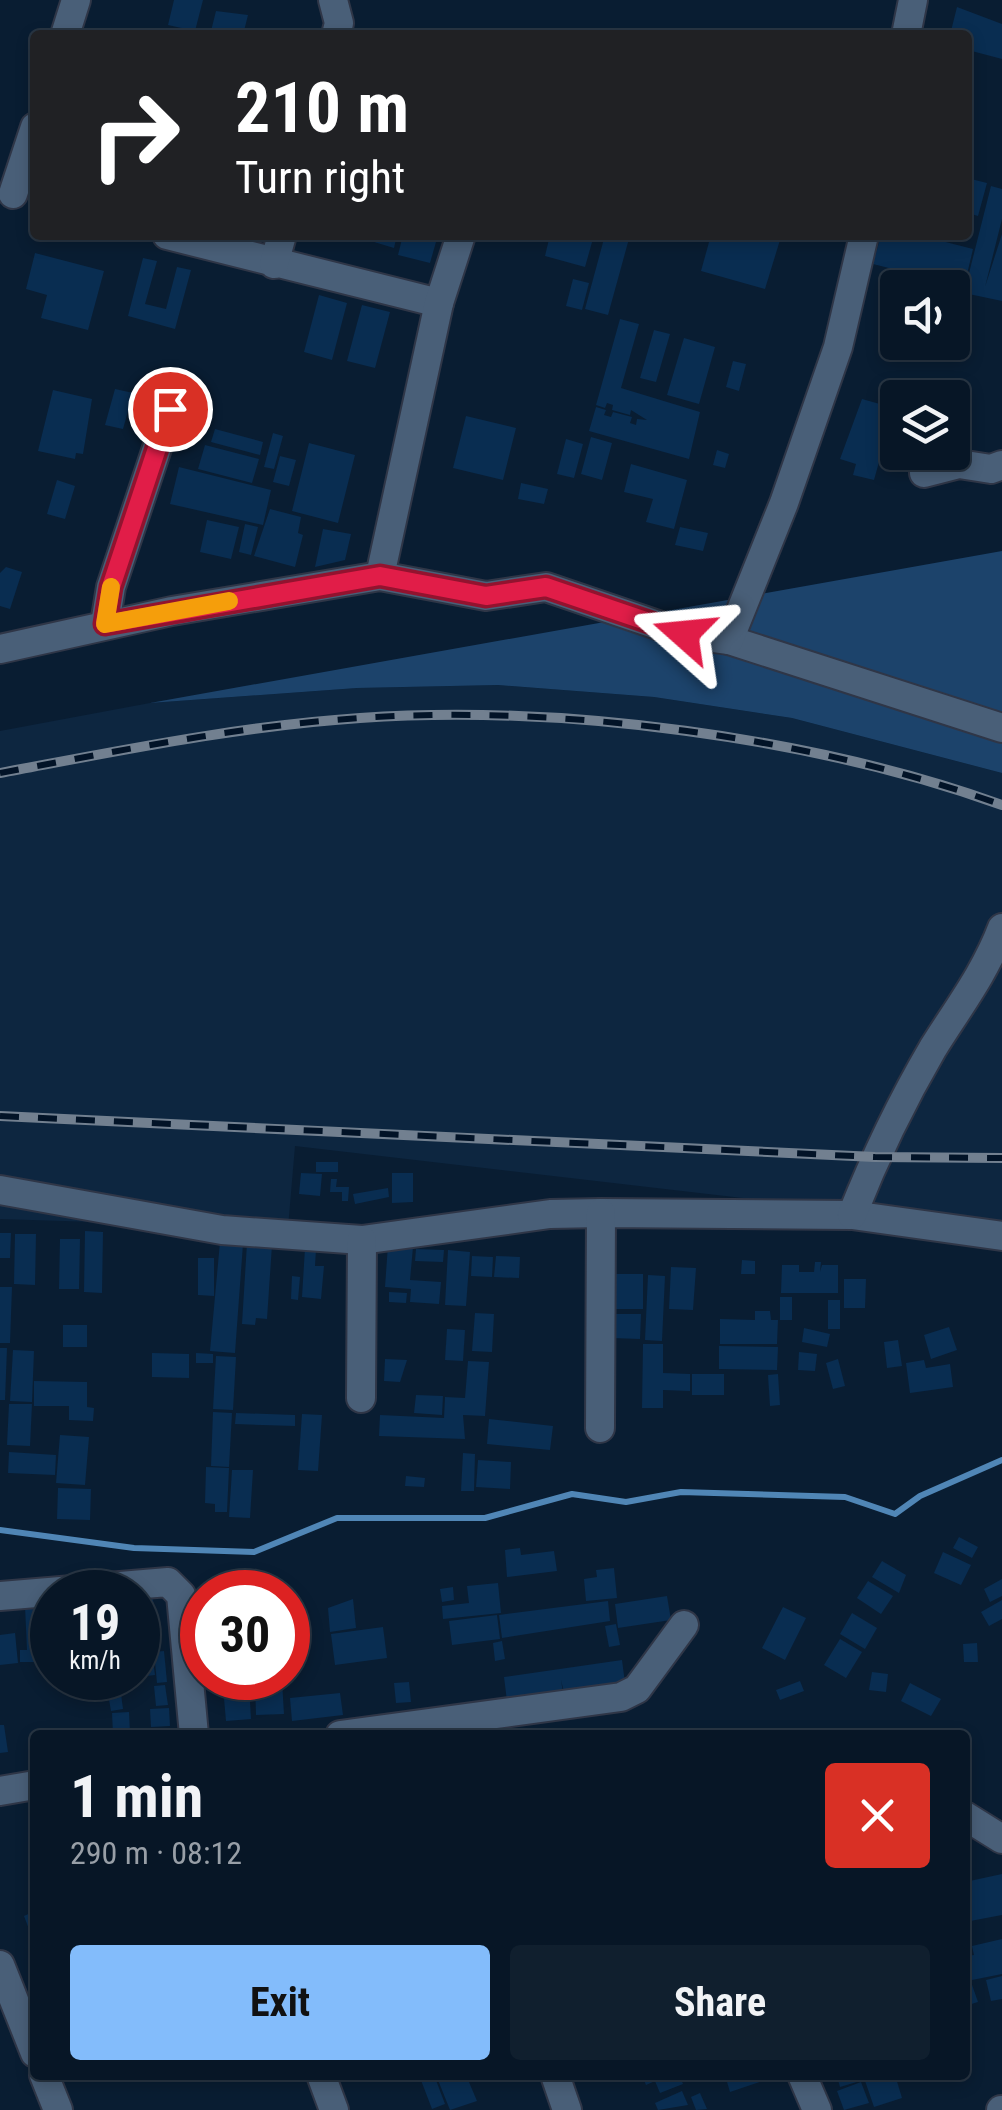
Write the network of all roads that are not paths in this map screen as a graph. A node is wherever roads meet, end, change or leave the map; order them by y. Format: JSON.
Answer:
{"nodes":[{"id":1,"x":76,"y":0,"type":"edge"},
{"id":2,"x":333,"y":0,"type":"edge"},
{"id":3,"x":913,"y":0,"type":"edge"},
{"id":4,"x":67,"y":30,"type":"edge"},
{"id":5,"x":337,"y":30,"type":"edge"},
{"id":6,"x":907,"y":30,"type":"edge"},
{"id":7,"x":30,"y":145,"type":"edge"},
{"id":8,"x":16,"y":195,"type":"edge"},
{"id":9,"x":185,"y":240,"type":"edge"},
{"id":10,"x":281,"y":240,"type":"edge"},
{"id":11,"x":459,"y":240,"type":"edge"},
{"id":12,"x":863,"y":240,"type":"edge"},
{"id":13,"x":274,"y":264,"type":"junction"},
{"id":14,"x":439,"y":303,"type":"junction"},
{"id":15,"x":170,"y":409,"type":"dead end"},
{"id":16,"x":1002,"y":465,"type":"edge"},
{"id":17,"x":924,"y":473,"type":"dead end"},
{"id":18,"x":380,"y":576,"type":"junction"},
{"id":19,"x":105,"y":624,"type":"junction"},
{"id":20,"x":729,"y":640,"type":"junction"},
{"id":21,"x":0,"y":649,"type":"edge"},
{"id":22,"x":1002,"y":728,"type":"edge"},
{"id":23,"x":1002,"y":928,"type":"edge"},
{"id":24,"x":0,"y":1190,"type":"edge"},
{"id":25,"x":602,"y":1213,"type":"junction"},
{"id":26,"x":852,"y":1214,"type":"junction"},
{"id":27,"x":1002,"y":1236,"type":"edge"},
{"id":28,"x":362,"y":1240,"type":"junction"},
{"id":29,"x":361,"y":1398,"type":"dead end"},
{"id":30,"x":600,"y":1428,"type":"dead end"},
{"id":31,"x":0,"y":1596,"type":"edge"},
{"id":32,"x":684,"y":1625,"type":"dead end"},
{"id":33,"x":194,"y":1730,"type":"edge"},
{"id":34,"x":378,"y":1730,"type":"edge"},
{"id":35,"x":30,"y":1785,"type":"edge"},
{"id":36,"x":0,"y":1791,"type":"edge"},
{"id":37,"x":970,"y":1819,"type":"edge"},
{"id":38,"x":1002,"y":1839,"type":"edge"},
{"id":39,"x":0,"y":1966,"type":"edge"},
{"id":40,"x":30,"y":2041,"type":"edge"},
{"id":41,"x":46,"y":2080,"type":"edge"},
{"id":42,"x":323,"y":2080,"type":"edge"},
{"id":43,"x":557,"y":2080,"type":"edge"},
{"id":44,"x":804,"y":2080,"type":"edge"},
{"id":45,"x":58,"y":2110,"type":"edge"},
{"id":46,"x":334,"y":2110,"type":"edge"},
{"id":47,"x":567,"y":2110,"type":"edge"},
{"id":48,"x":817,"y":2110,"type":"edge"}],
"edges":[{"from":1,"to":4,"type":"street"},
{"from":2,"to":5,"type":"street"},
{"from":3,"to":6,"type":"street"},
{"from":7,"to":8,"type":"street"},
{"from":9,"to":13,"type":"street"},
{"from":10,"to":13,"type":"street"},
{"from":11,"to":14,"type":"street"},
{"from":12,"to":20,"type":"street"},
{"from":13,"to":14,"type":"street"},
{"from":14,"to":18,"type":"street"},
{"from":15,"to":19,"type":"street"},
{"from":16,"to":17,"type":"street"},
{"from":18,"to":19,"type":"street"},
{"from":18,"to":20,"type":"street"},
{"from":19,"to":21,"type":"street"},
{"from":20,"to":22,"type":"street"},
{"from":23,"to":26,"type":"street"},
{"from":24,"to":28,"type":"street"},
{"from":25,"to":26,"type":"street"},
{"from":25,"to":28,"type":"street"},
{"from":25,"to":30,"type":"street"},
{"from":26,"to":27,"type":"street"},
{"from":28,"to":29,"type":"street"},
{"from":31,"to":33,"type":"street"},
{"from":32,"to":34,"type":"street"},
{"from":35,"to":36,"type":"street"},
{"from":37,"to":38,"type":"street"},
{"from":39,"to":40,"type":"street"},
{"from":41,"to":45,"type":"street"},
{"from":42,"to":46,"type":"street"},
{"from":43,"to":47,"type":"street"},
{"from":44,"to":48,"type":"street"}]}
